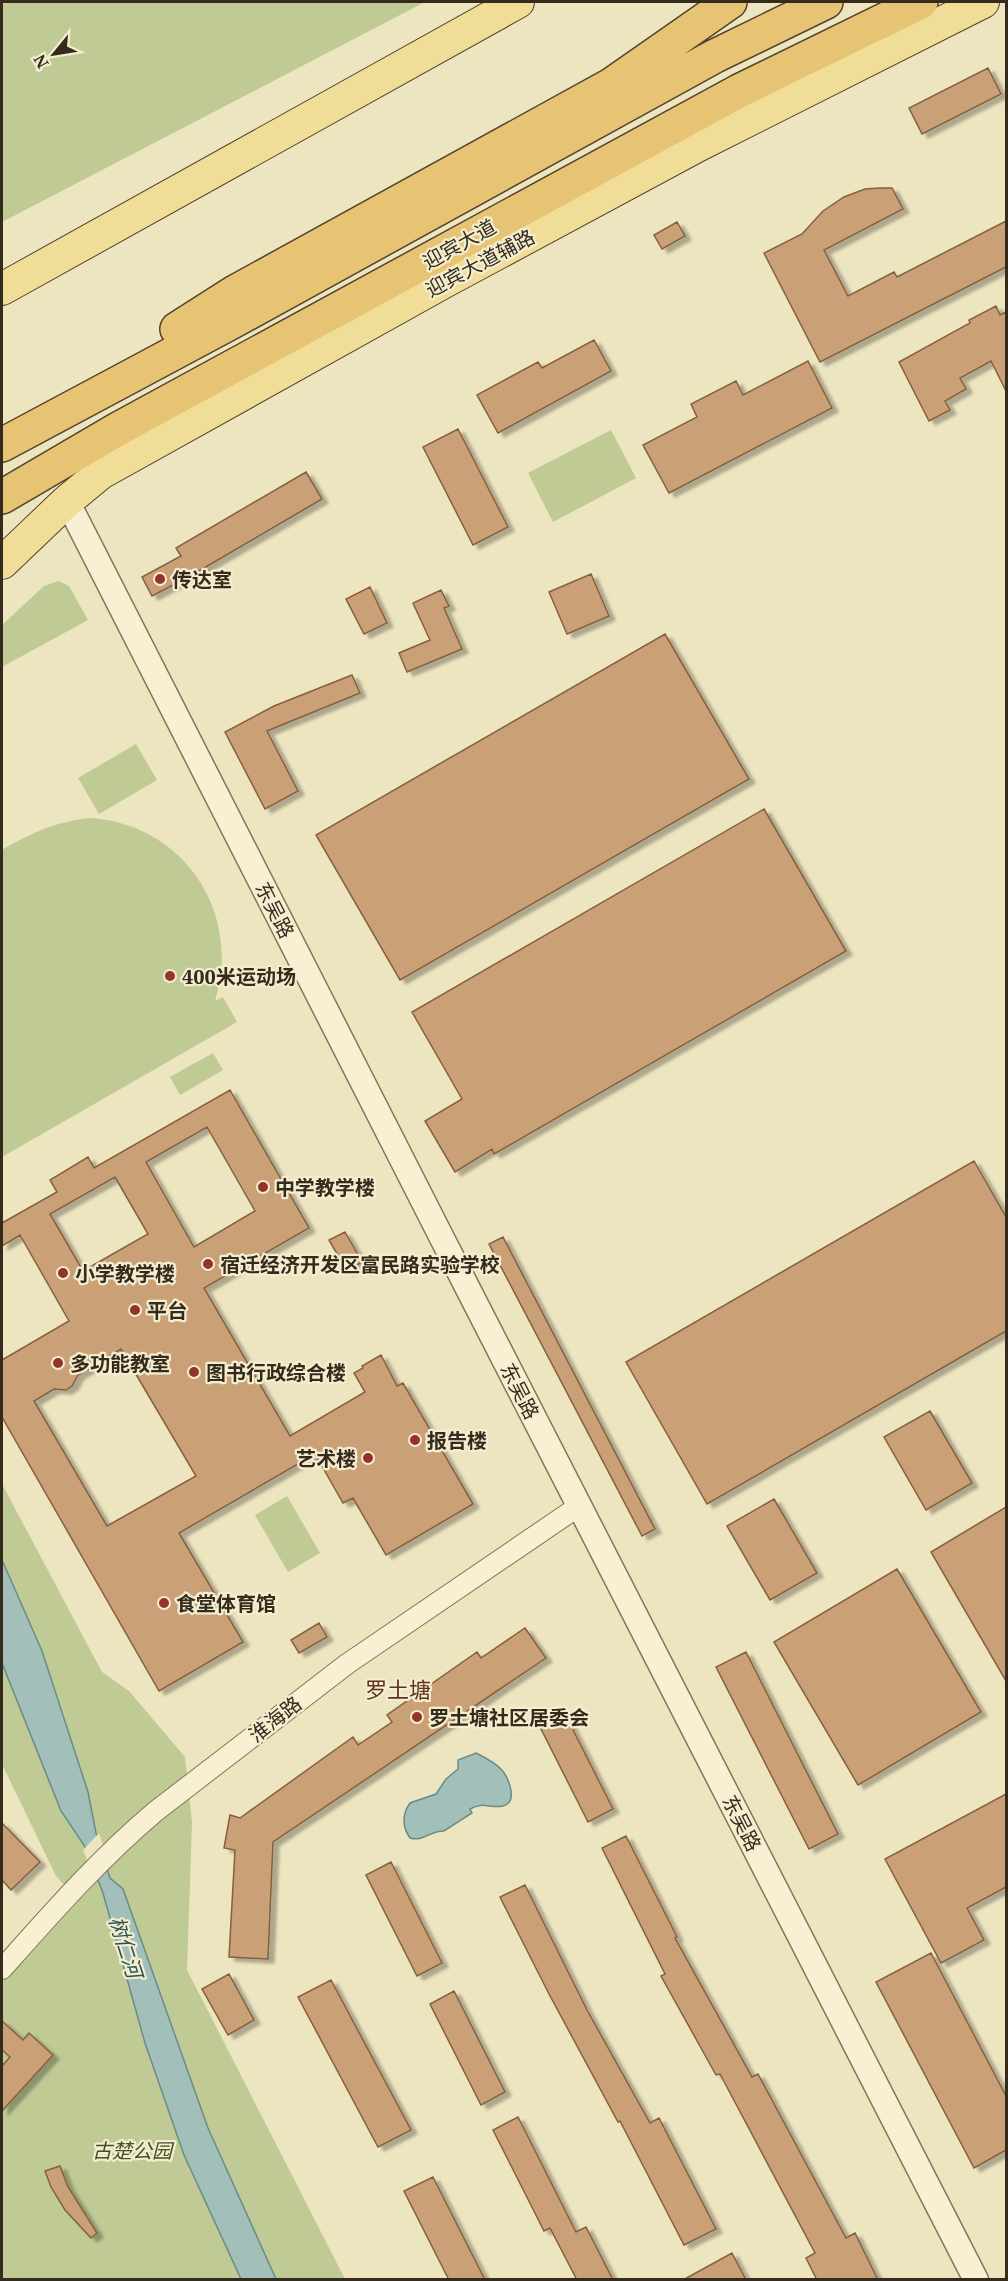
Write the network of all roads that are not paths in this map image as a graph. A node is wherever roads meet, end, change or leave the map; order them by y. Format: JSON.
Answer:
{"nodes":[{"id":1,"x":518,"y":2,"type":"edge"},
{"id":2,"x":730,"y":2,"type":"edge"},
{"id":3,"x":826,"y":2,"type":"edge"},
{"id":4,"x":921,"y":2,"type":"edge"},
{"id":5,"x":983,"y":2,"type":"edge"},
{"id":6,"x":2,"y":289,"type":"edge"},
{"id":7,"x":2,"y":439,"type":"edge"},
{"id":8,"x":2,"y":445,"type":"edge"},
{"id":9,"x":2,"y":497,"type":"edge"},
{"id":10,"x":67,"y":501,"type":"junction"},
{"id":11,"x":2,"y":563,"type":"edge"},
{"id":12,"x":579,"y":1506,"type":"junction"},
{"id":13,"x":2,"y":1969,"type":"edge"},
{"id":14,"x":976,"y":2280,"type":"edge"}],
"edges":[{"from":1,"to":6,"type":"main road"},
{"from":2,"to":7,"type":"highway"},
{"from":3,"to":8,"type":"highway","name":"迎宾大道"},
{"from":4,"to":9,"type":"highway","name":"迎宾大道"},
{"from":5,"to":10,"type":"main road","name":"迎宾大道辅路"},
{"from":10,"to":11,"type":"main road","name":"迎宾大道辅路"},
{"from":10,"to":12,"type":"street","name":"东吴路"},
{"from":12,"to":13,"type":"street","name":"淮海路"},
{"from":12,"to":14,"type":"street","name":"东吴路"}]}
